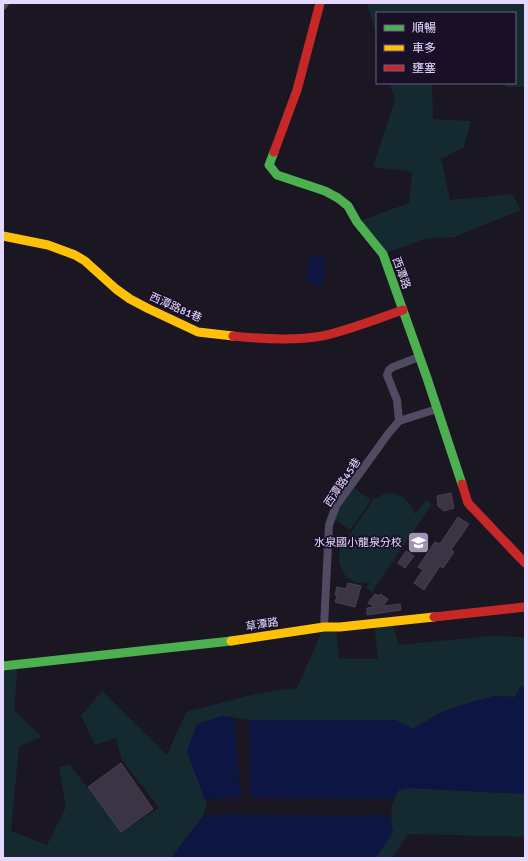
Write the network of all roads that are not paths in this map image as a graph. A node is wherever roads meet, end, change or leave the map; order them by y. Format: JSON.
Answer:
{"nodes":[{"id":1,"x":5,"y":3,"type":"edge"},
{"id":2,"x":320,"y":3,"type":"edge"},
{"id":3,"x":3,"y":6,"type":"edge"},
{"id":4,"x":3,"y":236,"type":"edge"},
{"id":5,"x":403,"y":310,"type":"junction"},
{"id":6,"x":419,"y":357,"type":"junction"},
{"id":7,"x":437,"y":409,"type":"junction"},
{"id":8,"x":400,"y":421,"type":"junction"},
{"id":9,"x":525,"y":562,"type":"edge"},
{"id":10,"x":525,"y":607,"type":"edge"},
{"id":11,"x":324,"y":627,"type":"junction"},
{"id":12,"x":3,"y":666,"type":"edge"}],
"edges":[{"from":1,"to":3,"type":"street"},
{"from":2,"to":5,"type":"street","name":"西潭路"},
{"from":4,"to":5,"type":"street","name":"西潭路81巷"},
{"from":5,"to":6,"type":"street","name":"西潭路"},
{"from":6,"to":7,"type":"street","name":"西潭路"},
{"from":6,"to":8,"type":"street"},
{"from":7,"to":8,"type":"street"},
{"from":7,"to":9,"type":"street","name":"西潭路"},
{"from":8,"to":11,"type":"street","name":"西潭路45巷"},
{"from":10,"to":11,"type":"street","name":"草潭路"},
{"from":11,"to":12,"type":"street","name":"草潭路"}]}
